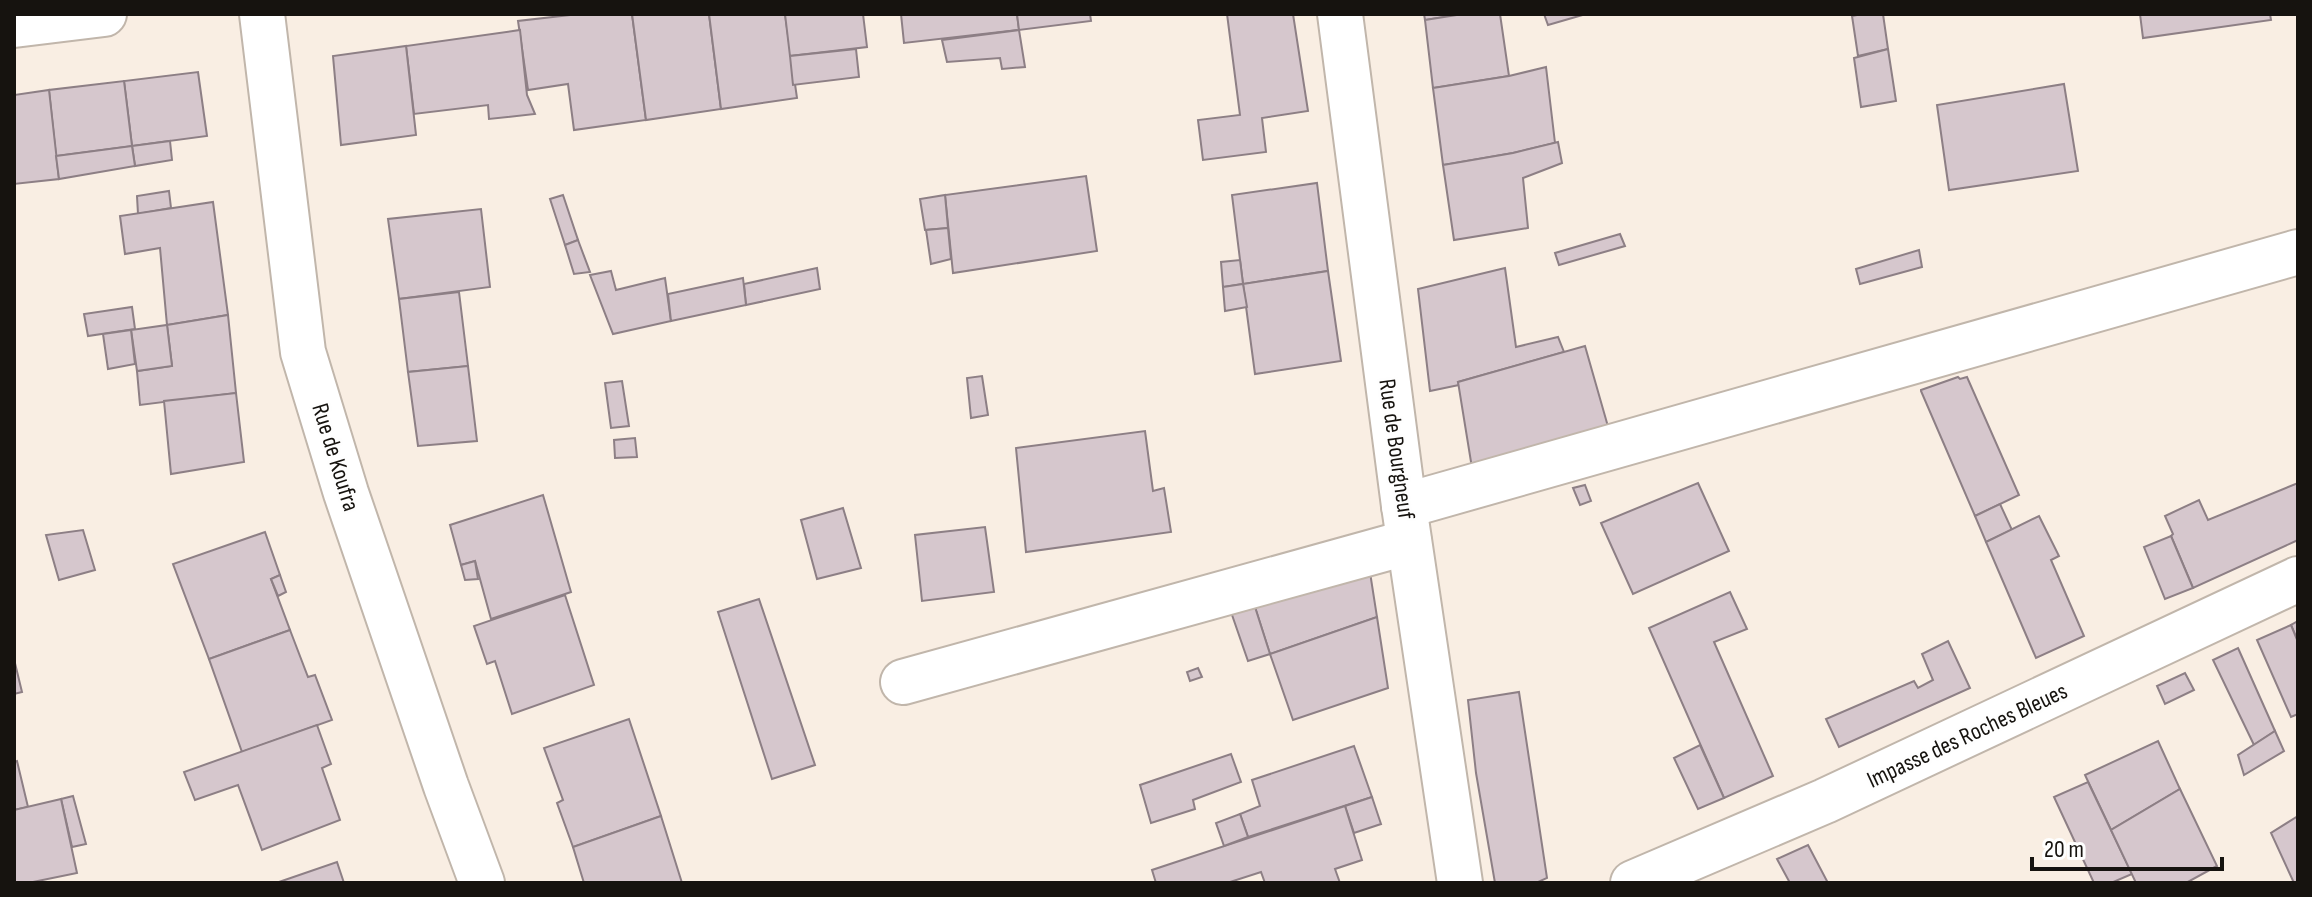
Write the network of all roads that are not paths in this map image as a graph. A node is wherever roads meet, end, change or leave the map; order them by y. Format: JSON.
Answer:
{"nodes":[{"id":1,"x":104,"y":14,"type":"edge"},
{"id":2,"x":262,"y":14,"type":"edge"},
{"id":3,"x":1340,"y":14,"type":"edge"},
{"id":4,"x":14,"y":25,"type":"edge"},
{"id":5,"x":2298,"y":252,"type":"edge"},
{"id":6,"x":1407,"y":524,"type":"junction"},
{"id":7,"x":2298,"y":579,"type":"edge"},
{"id":8,"x":903,"y":682,"type":"dead end"},
{"id":9,"x":482,"y":883,"type":"edge"},
{"id":10,"x":1460,"y":883,"type":"edge"},
{"id":11,"x":1633,"y":883,"type":"edge"}],
"edges":[{"from":1,"to":4,"type":"street"},
{"from":2,"to":9,"type":"street","name":"Rue de Koufra"},
{"from":3,"to":6,"type":"street","name":"Rue de Bourgneuf"},
{"from":5,"to":6,"type":"street"},
{"from":6,"to":8,"type":"street"},
{"from":6,"to":10,"type":"street","name":"Rue de Bourgneuf"},
{"from":7,"to":11,"type":"street","name":"Impasse des Roches Bleues"}]}
